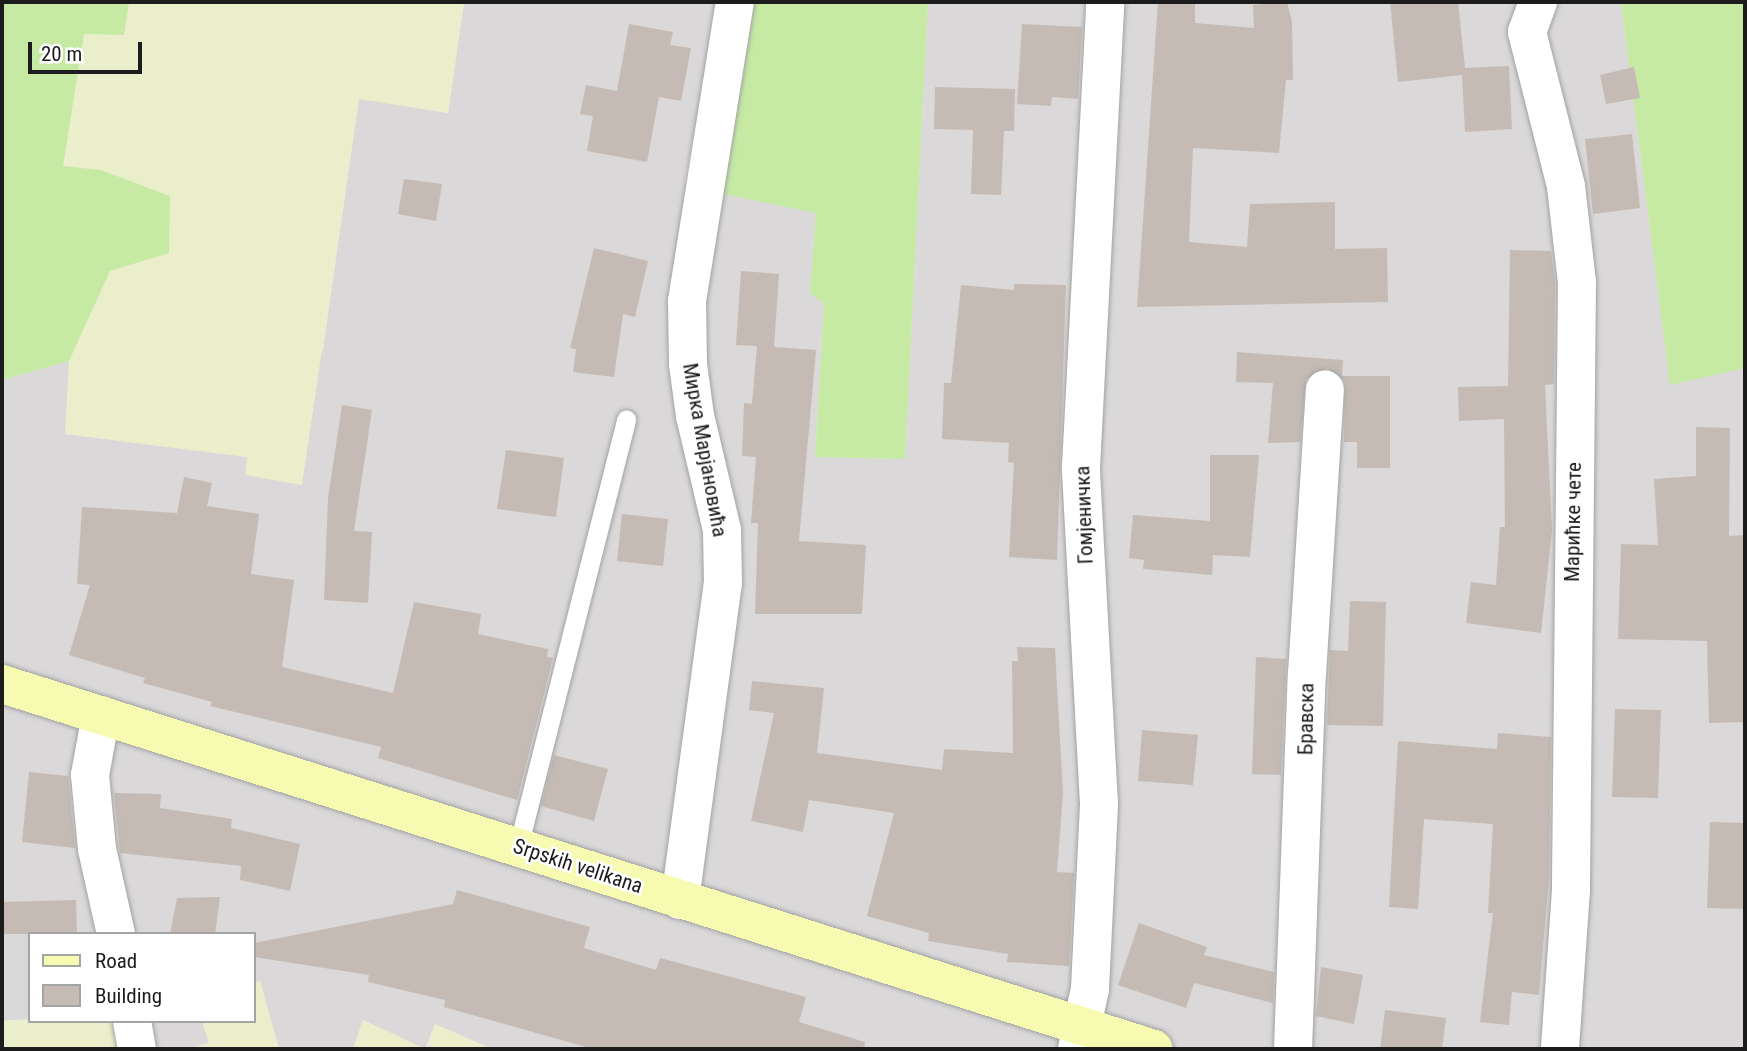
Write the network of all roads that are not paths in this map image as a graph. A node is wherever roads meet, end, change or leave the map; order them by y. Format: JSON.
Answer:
{"nodes":[{"id":1,"x":735,"y":2,"type":"edge"},
{"id":2,"x":1105,"y":2,"type":"edge"},
{"id":3,"x":1538,"y":2,"type":"edge"},
{"id":4,"x":1325,"y":390,"type":"dead end"},
{"id":5,"x":626,"y":419,"type":"dead end"},
{"id":6,"x":2,"y":684,"type":"edge"},
{"id":7,"x":101,"y":715,"type":"junction"},
{"id":8,"x":518,"y":847,"type":"junction"},
{"id":9,"x":680,"y":900,"type":"junction"},
{"id":10,"x":116,"y":932,"type":"edge"},
{"id":11,"x":132,"y":1023,"type":"edge"},
{"id":12,"x":1080,"y":1038,"type":"edge"},
{"id":13,"x":137,"y":1049,"type":"edge"},
{"id":14,"x":1154,"y":1049,"type":"edge"},
{"id":15,"x":1293,"y":1049,"type":"edge"},
{"id":16,"x":1560,"y":1049,"type":"edge"}],
"edges":[{"from":1,"to":9,"type":"street","name":"Мирка Марјановића"},
{"from":2,"to":12,"type":"street","name":"Гомјеничка"},
{"from":3,"to":16,"type":"street","name":"Марићке чете"},
{"from":4,"to":15,"type":"street","name":"Бравска"},
{"from":5,"to":8,"type":"lane"},
{"from":6,"to":7,"type":"main road","name":"Srpskih velikana"},
{"from":7,"to":8,"type":"main road","name":"Srpskih velikana"},
{"from":7,"to":10,"type":"street"},
{"from":8,"to":9,"type":"main road","name":"Srpskih velikana"},
{"from":9,"to":12,"type":"main road","name":"Srpskih velikana"},
{"from":11,"to":13,"type":"street"},
{"from":12,"to":14,"type":"main road","name":"Srpskih velikana"}]}
